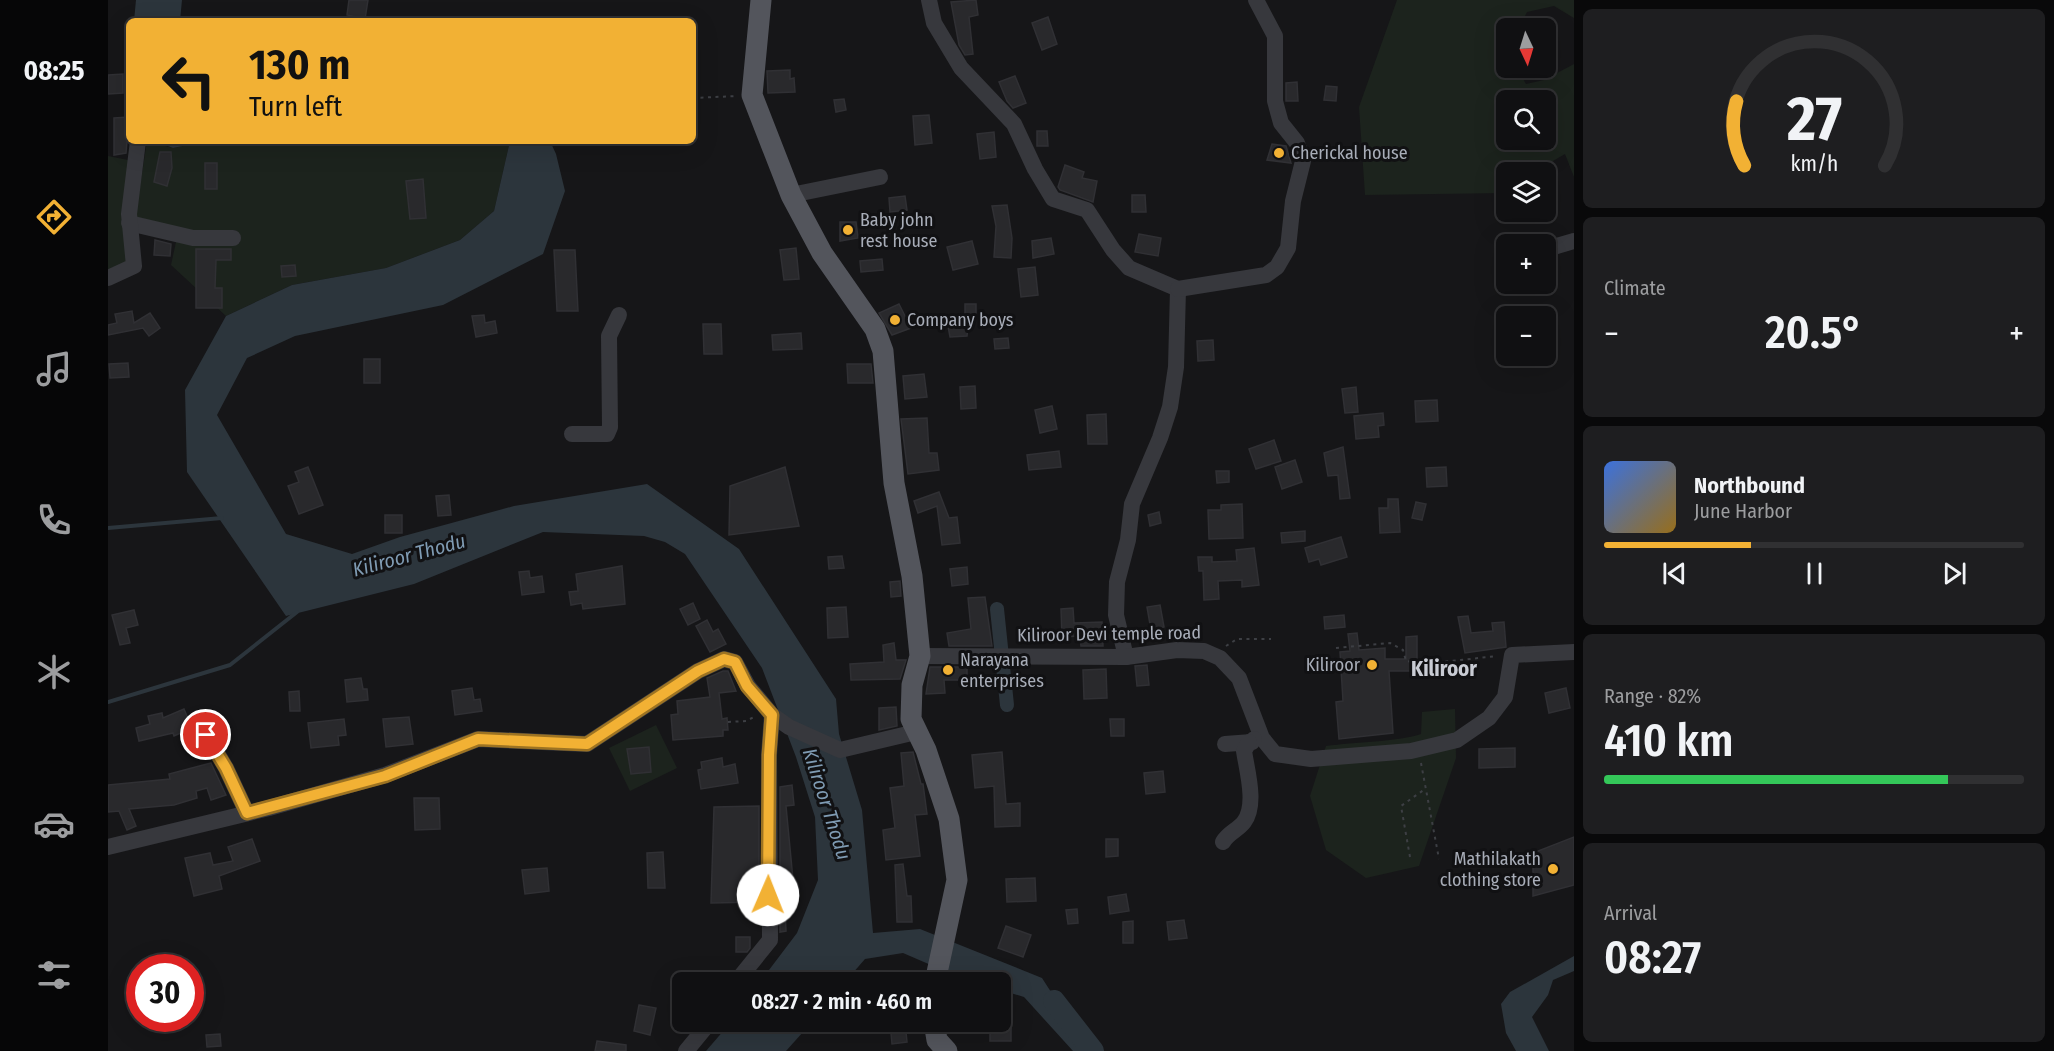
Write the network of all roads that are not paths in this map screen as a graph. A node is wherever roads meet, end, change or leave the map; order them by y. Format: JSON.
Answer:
{"nodes":[{"id":1,"x":761,"y":0,"type":"edge"},
{"id":2,"x":929,"y":0,"type":"edge"},
{"id":3,"x":1256,"y":0,"type":"edge"},
{"id":4,"x":138,"y":144,"type":"edge"},
{"id":5,"x":880,"y":177,"type":"dead end"},
{"id":6,"x":791,"y":195,"type":"junction"},
{"id":7,"x":129,"y":223,"type":"junction"},
{"id":8,"x":233,"y":238,"type":"dead end"},
{"id":9,"x":1574,"y":241,"type":"edge"},
{"id":10,"x":1556,"y":246,"type":"edge"},
{"id":11,"x":108,"y":278,"type":"edge"},
{"id":12,"x":1178,"y":289,"type":"junction"},
{"id":13,"x":619,"y":315,"type":"dead end"},
{"id":14,"x":572,"y":434,"type":"dead end"},
{"id":15,"x":1574,"y":652,"type":"edge"},
{"id":16,"x":920,"y":656,"type":"junction"},
{"id":17,"x":1126,"y":657,"type":"junction"},
{"id":18,"x":773,"y":714,"type":"junction"},
{"id":19,"x":203,"y":729,"type":"dead end"},
{"id":20,"x":916,"y":732,"type":"junction"},
{"id":21,"x":1254,"y":736,"type":"junction"},
{"id":22,"x":1225,"y":744,"type":"dead end"},
{"id":23,"x":247,"y":813,"type":"junction"},
{"id":24,"x":1223,"y":842,"type":"dead end"},
{"id":25,"x":108,"y":847,"type":"edge"},
{"id":26,"x":744,"y":972,"type":"edge"},
{"id":27,"x":937,"y":972,"type":"edge"},
{"id":28,"x":702,"y":1032,"type":"edge"},
{"id":29,"x":936,"y":1032,"type":"edge"},
{"id":30,"x":686,"y":1051,"type":"edge"},
{"id":31,"x":947,"y":1051,"type":"edge"}],
"edges":[{"from":1,"to":6,"type":"main road"},
{"from":2,"to":12,"type":"street"},
{"from":3,"to":12,"type":"street"},
{"from":4,"to":7,"type":"street"},
{"from":5,"to":6,"type":"street"},
{"from":6,"to":16,"type":"main road"},
{"from":7,"to":8,"type":"street"},
{"from":7,"to":11,"type":"street"},
{"from":9,"to":10,"type":"street"},
{"from":12,"to":17,"type":"street"},
{"from":13,"to":14,"type":"street"},
{"from":15,"to":21,"type":"street","name":"Kiliroor Devi temple road"},
{"from":16,"to":17,"type":"street","name":"Kiliroor Devi temple road"},
{"from":16,"to":20,"type":"main road"},
{"from":17,"to":21,"type":"street","name":"Kiliroor Devi temple road"},
{"from":18,"to":20,"type":"street"},
{"from":18,"to":23,"type":"street"},
{"from":18,"to":26,"type":"street"},
{"from":19,"to":23,"type":"street"},
{"from":20,"to":27,"type":"main road"},
{"from":21,"to":22,"type":"street"},
{"from":21,"to":24,"type":"street"},
{"from":23,"to":25,"type":"street"},
{"from":28,"to":30,"type":"street"},
{"from":29,"to":31,"type":"main road"}]}
